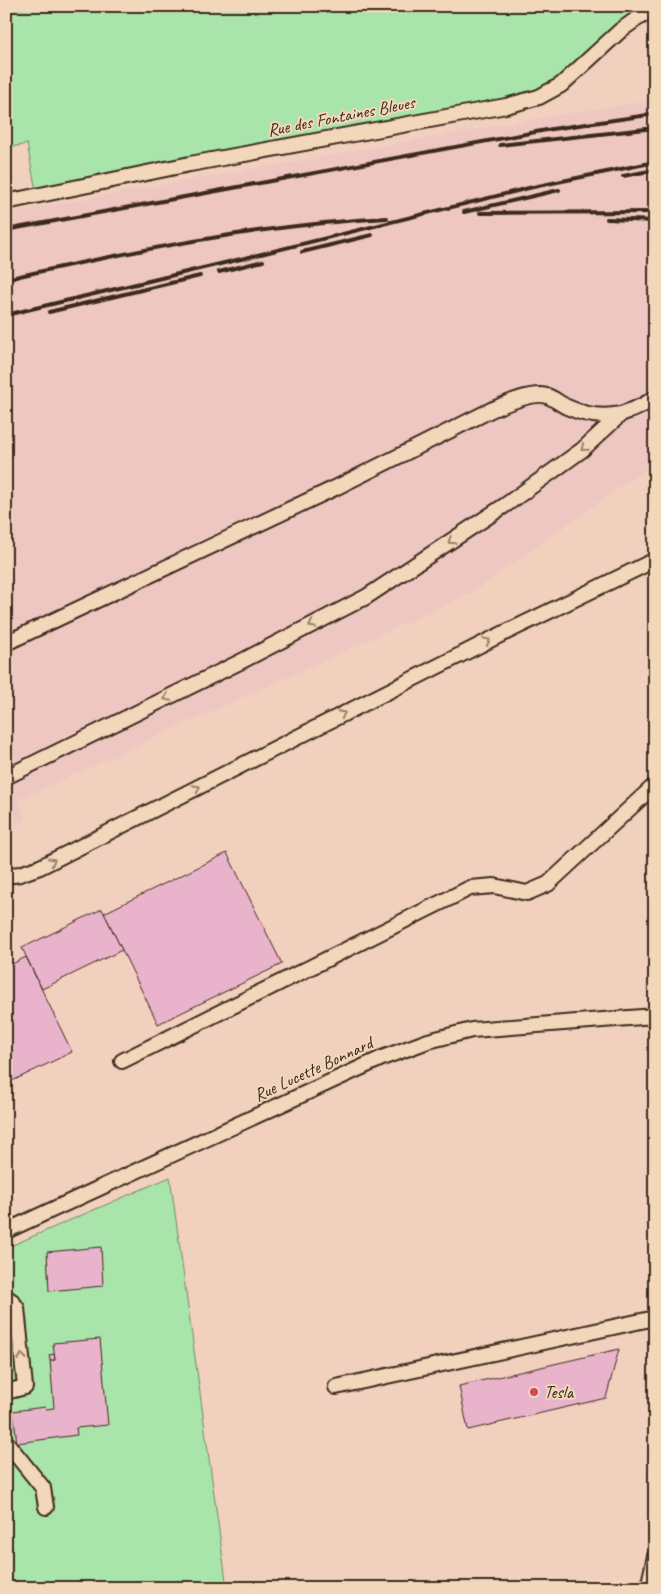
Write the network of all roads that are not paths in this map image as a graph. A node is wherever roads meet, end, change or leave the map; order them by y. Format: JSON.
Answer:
{"nodes":[{"id":1,"x":655,"y":9,"type":"edge"},
{"id":2,"x":6,"y":202,"type":"edge"},
{"id":3,"x":655,"y":398,"type":"edge"},
{"id":4,"x":620,"y":415,"type":"junction"},
{"id":5,"x":655,"y":560,"type":"edge"},
{"id":6,"x":6,"y":643,"type":"edge"},
{"id":7,"x":6,"y":776,"type":"edge"},
{"id":8,"x":655,"y":785,"type":"edge"},
{"id":9,"x":6,"y":876,"type":"edge"},
{"id":10,"x":655,"y":1016,"type":"edge"},
{"id":11,"x":122,"y":1061,"type":"dead end"},
{"id":12,"x":6,"y":1230,"type":"edge"},
{"id":13,"x":6,"y":1297,"type":"edge"},
{"id":14,"x":655,"y":1318,"type":"edge"},
{"id":15,"x":336,"y":1388,"type":"dead end"},
{"id":16,"x":6,"y":1392,"type":"edge"},
{"id":17,"x":6,"y":1442,"type":"edge"},
{"id":18,"x":46,"y":1507,"type":"dead end"},
{"id":19,"x":655,"y":1556,"type":"edge"},
{"id":20,"x":648,"y":1588,"type":"edge"}],
"edges":[{"from":1,"to":2,"type":"street","name":"Rue des Fontaines Bleues"},
{"from":3,"to":4,"type":"street"},
{"from":4,"to":6,"type":"street"},
{"from":4,"to":7,"type":"street","one_way":true},
{"from":9,"to":5,"type":"street","one_way":true},
{"from":8,"to":11,"type":"street"},
{"from":10,"to":12,"type":"street","name":"Rue Lucette Bonnard"},
{"from":16,"to":13,"type":"street","one_way":true},
{"from":14,"to":15,"type":"street"},
{"from":17,"to":18,"type":"street"},
{"from":19,"to":20,"type":"street"}]}
